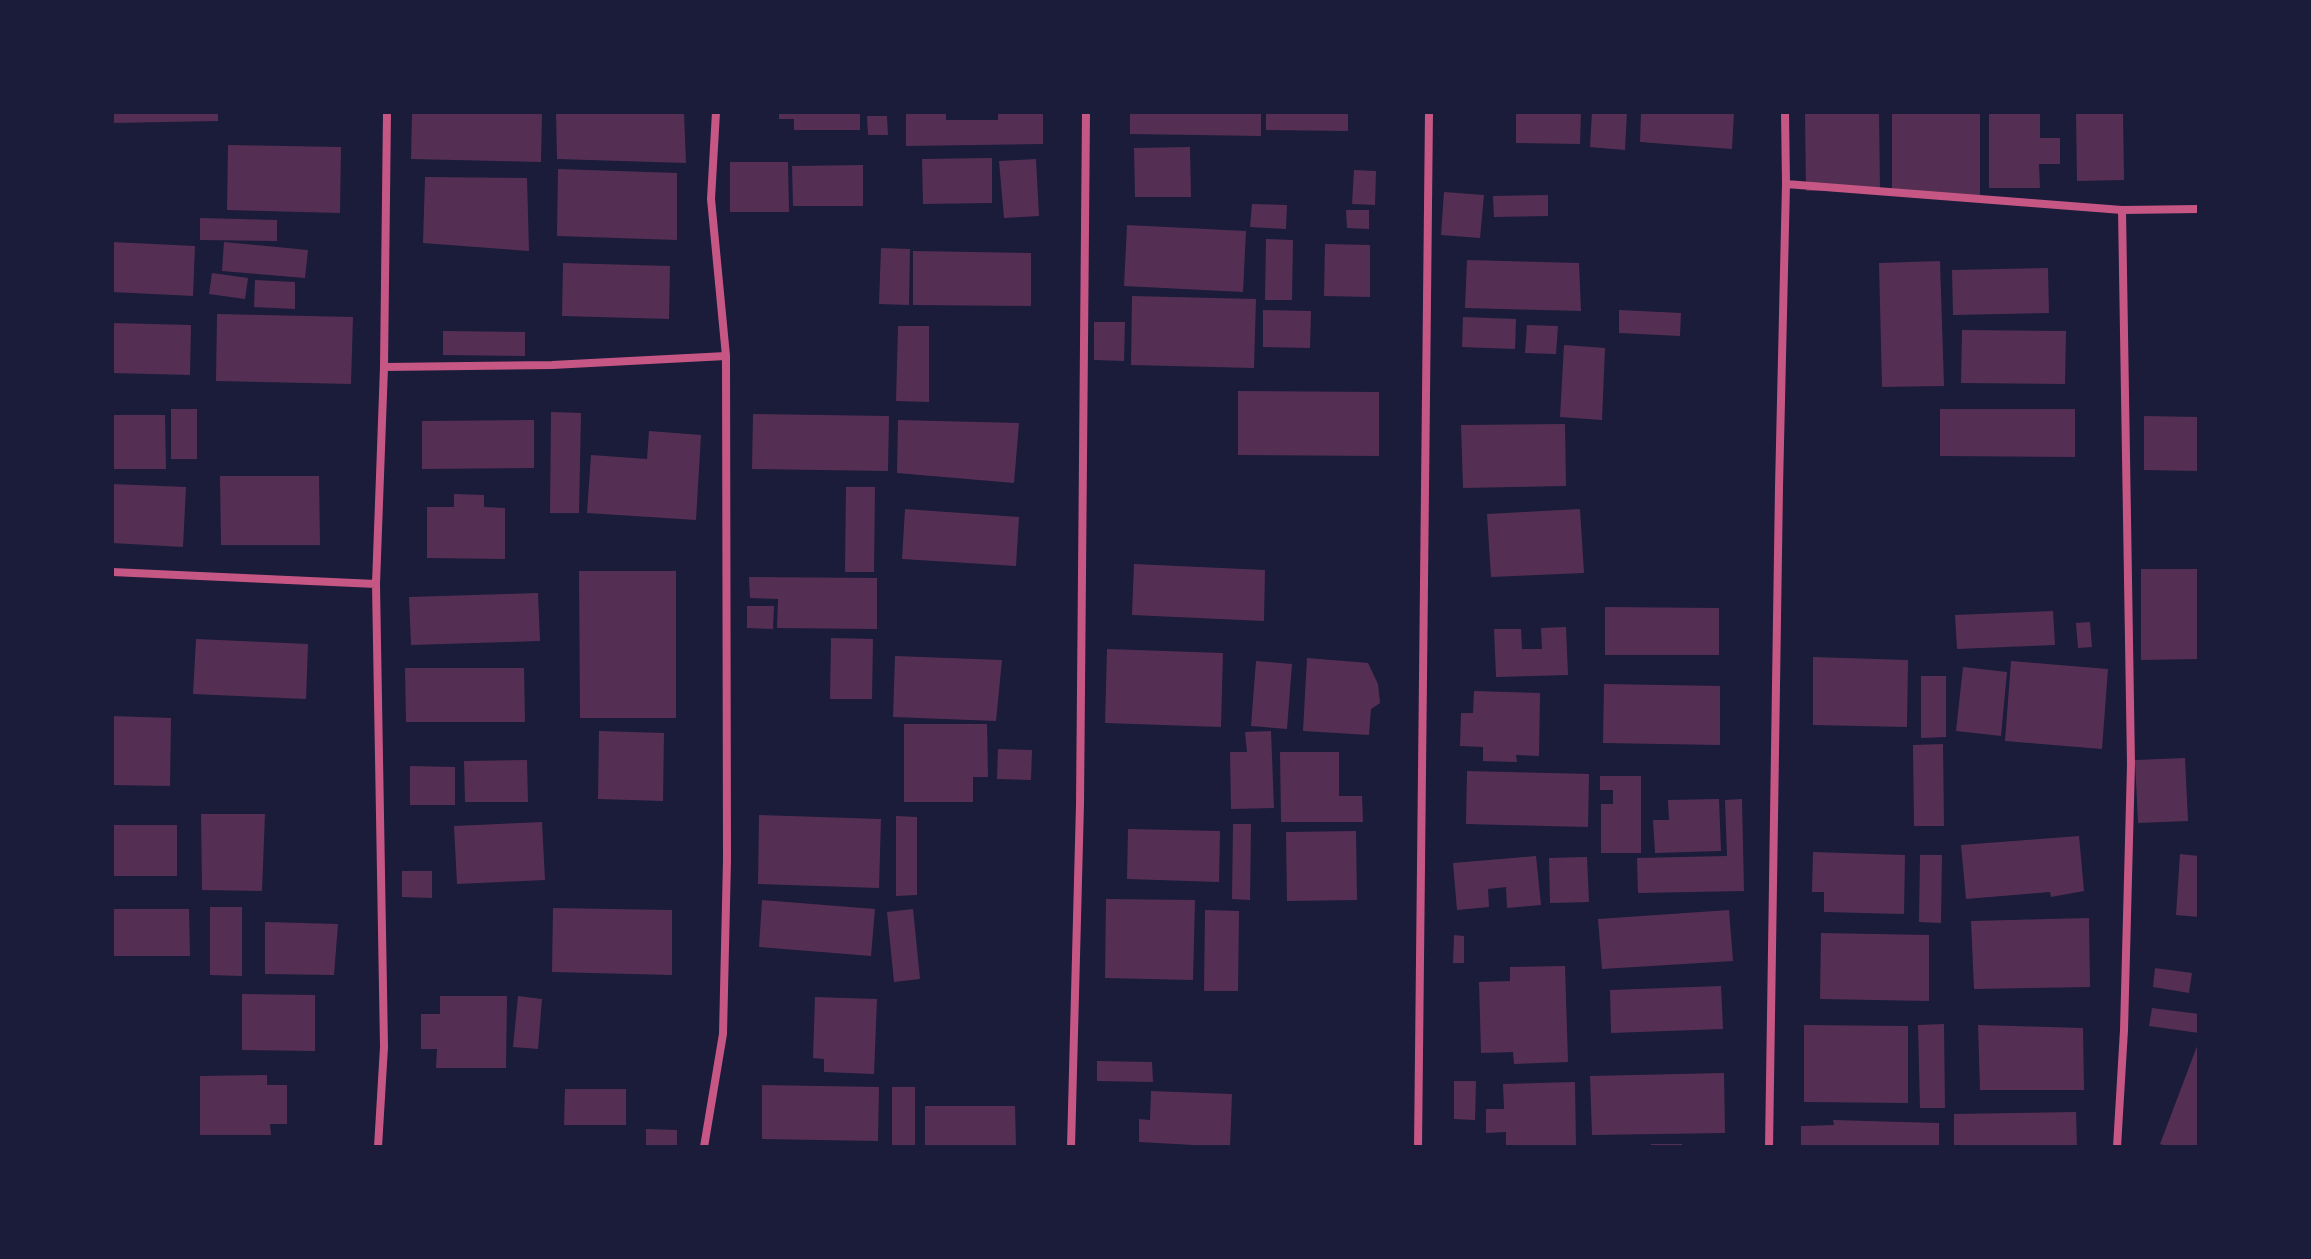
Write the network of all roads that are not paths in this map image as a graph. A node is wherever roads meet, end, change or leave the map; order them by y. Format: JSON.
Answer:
{"nodes":[{"id":1,"x":387,"y":112,"type":"edge"},
{"id":2,"x":716,"y":112,"type":"edge"},
{"id":3,"x":1086,"y":112,"type":"edge"},
{"id":4,"x":1429,"y":112,"type":"edge"},
{"id":5,"x":1785,"y":112,"type":"edge"},
{"id":6,"x":1786,"y":184,"type":"junction"},
{"id":7,"x":2199,"y":209,"type":"edge"},
{"id":8,"x":2122,"y":210,"type":"junction"},
{"id":9,"x":726,"y":356,"type":"junction"},
{"id":10,"x":384,"y":367,"type":"junction"},
{"id":11,"x":112,"y":572,"type":"edge"},
{"id":12,"x":376,"y":584,"type":"junction"},
{"id":13,"x":378,"y":1147,"type":"edge"},
{"id":14,"x":704,"y":1147,"type":"edge"},
{"id":15,"x":1071,"y":1147,"type":"edge"},
{"id":16,"x":1418,"y":1147,"type":"edge"},
{"id":17,"x":1769,"y":1147,"type":"edge"},
{"id":18,"x":2117,"y":1147,"type":"edge"}],
"edges":[{"from":1,"to":10,"type":"street"},
{"from":2,"to":9,"type":"street"},
{"from":3,"to":15,"type":"street"},
{"from":4,"to":16,"type":"street"},
{"from":5,"to":6,"type":"street"},
{"from":6,"to":8,"type":"street"},
{"from":6,"to":17,"type":"street"},
{"from":7,"to":8,"type":"street"},
{"from":8,"to":18,"type":"street"},
{"from":9,"to":10,"type":"street"},
{"from":9,"to":14,"type":"street"},
{"from":10,"to":12,"type":"street"},
{"from":11,"to":12,"type":"street"},
{"from":12,"to":13,"type":"street"}]}
